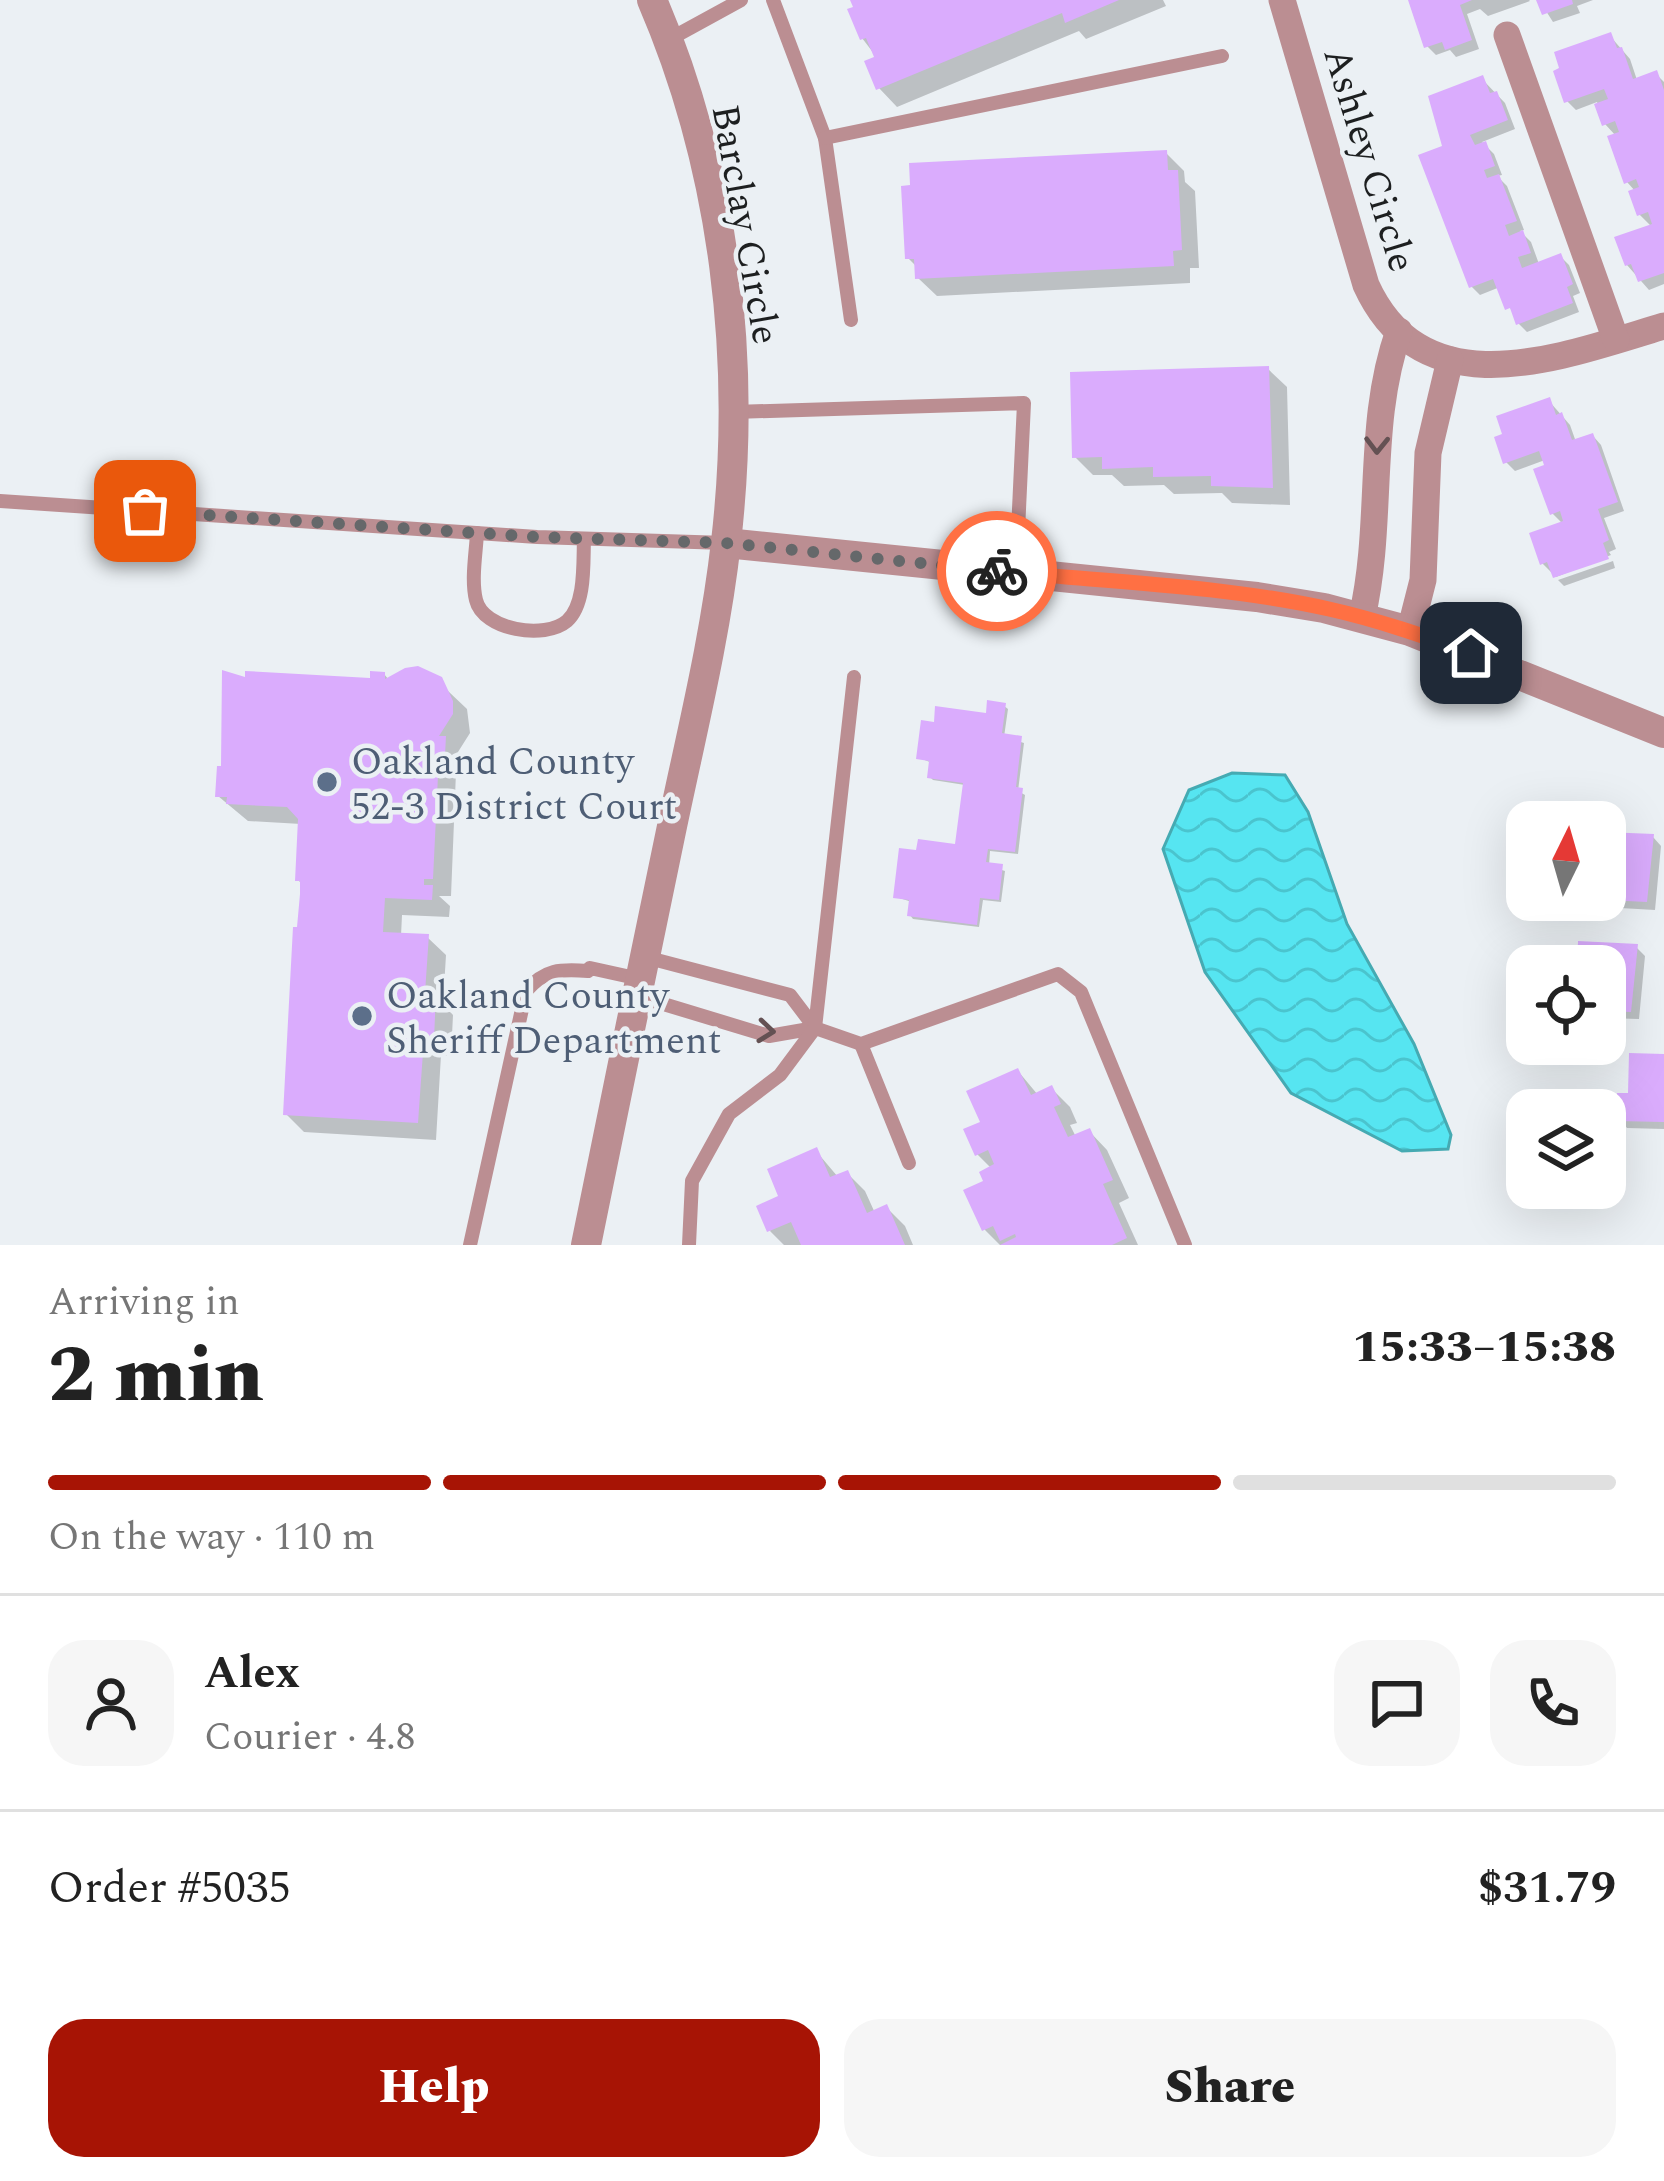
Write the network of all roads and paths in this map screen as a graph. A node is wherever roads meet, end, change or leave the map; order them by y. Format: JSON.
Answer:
{"nodes":[{"id":1,"x":652,"y":0,"type":"edge"},
{"id":2,"x":741,"y":0,"type":"edge"},
{"id":3,"x":773,"y":0,"type":"edge"},
{"id":4,"x":1282,"y":0,"type":"edge"},
{"id":5,"x":1507,"y":34,"type":"dead end"},
{"id":6,"x":668,"y":40,"type":"junction"},
{"id":7,"x":1222,"y":56,"type":"dead end"},
{"id":8,"x":825,"y":138,"type":"junction"},
{"id":9,"x":851,"y":320,"type":"dead end"},
{"id":10,"x":1664,"y":326,"type":"edge"},
{"id":11,"x":1399,"y":331,"type":"junction"},
{"id":12,"x":1616,"y":340,"type":"junction"},
{"id":13,"x":1450,"y":360,"type":"junction"},
{"id":14,"x":734,"y":412,"type":"junction"},
{"id":15,"x":0,"y":501,"type":"edge"},
{"id":16,"x":1376,"y":509,"type":"junction"},
{"id":17,"x":1426,"y":511,"type":"junction"},
{"id":18,"x":477,"y":533,"type":"junction"},
{"id":19,"x":584,"y":539,"type":"junction"},
{"id":20,"x":726,"y":543,"type":"junction"},
{"id":21,"x":1016,"y":573,"type":"junction"},
{"id":22,"x":1362,"y":617,"type":"junction"},
{"id":23,"x":1410,"y":631,"type":"junction"},
{"id":24,"x":854,"y":676,"type":"dead end"},
{"id":25,"x":1664,"y":733,"type":"edge"},
{"id":26,"x":641,"y":977,"type":"junction"},
{"id":27,"x":815,"y":1028,"type":"junction"},
{"id":28,"x":861,"y":1044,"type":"junction"},
{"id":29,"x":909,"y":1162,"type":"dead end"},
{"id":30,"x":470,"y":1245,"type":"edge"},
{"id":31,"x":586,"y":1245,"type":"edge"},
{"id":32,"x":689,"y":1245,"type":"edge"},
{"id":33,"x":1185,"y":1245,"type":"edge"}],
"edges":[{"from":1,"to":6,"type":"street","name":"Barclay Circle"},
{"from":2,"to":6,"type":"lane"},
{"from":3,"to":8,"type":"lane"},
{"from":4,"to":11,"type":"street","name":"Ashley Circle"},
{"from":5,"to":12,"type":"street"},
{"from":6,"to":14,"type":"street","name":"Barclay Circle"},
{"from":7,"to":8,"type":"lane"},
{"from":8,"to":9,"type":"lane"},
{"from":10,"to":12,"type":"street","name":"Ashley Circle"},
{"from":11,"to":13,"type":"street","name":"Ashley Circle"},
{"from":11,"to":16,"type":"street","name":"Ashley Circle","one_way":true},
{"from":12,"to":13,"type":"street","name":"Ashley Circle"},
{"from":13,"to":17,"type":"street"},
{"from":14,"to":20,"type":"street","name":"Barclay Circle"},
{"from":14,"to":21,"type":"lane"},
{"from":15,"to":18,"type":"lane"},
{"from":16,"to":17,"type":"street"},
{"from":16,"to":22,"type":"street","name":"Ashley Circle"},
{"from":17,"to":23,"type":"street"},
{"from":18,"to":19,"type":"lane"},
{"from":18,"to":19,"type":"lane"},
{"from":19,"to":20,"type":"lane"},
{"from":20,"to":21,"type":"street"},
{"from":20,"to":26,"type":"street","name":"Barclay Circle"},
{"from":21,"to":22,"type":"street"},
{"from":22,"to":23,"type":"street"},
{"from":23,"to":25,"type":"street"},
{"from":24,"to":27,"type":"lane"},
{"from":26,"to":27,"type":"lane","one_way":true},
{"from":26,"to":27,"type":"lane"},
{"from":26,"to":30,"type":"lane"},
{"from":26,"to":31,"type":"street","name":"Barclay Circle"},
{"from":27,"to":28,"type":"lane"},
{"from":27,"to":32,"type":"lane"},
{"from":28,"to":29,"type":"lane"},
{"from":28,"to":33,"type":"lane"}]}
